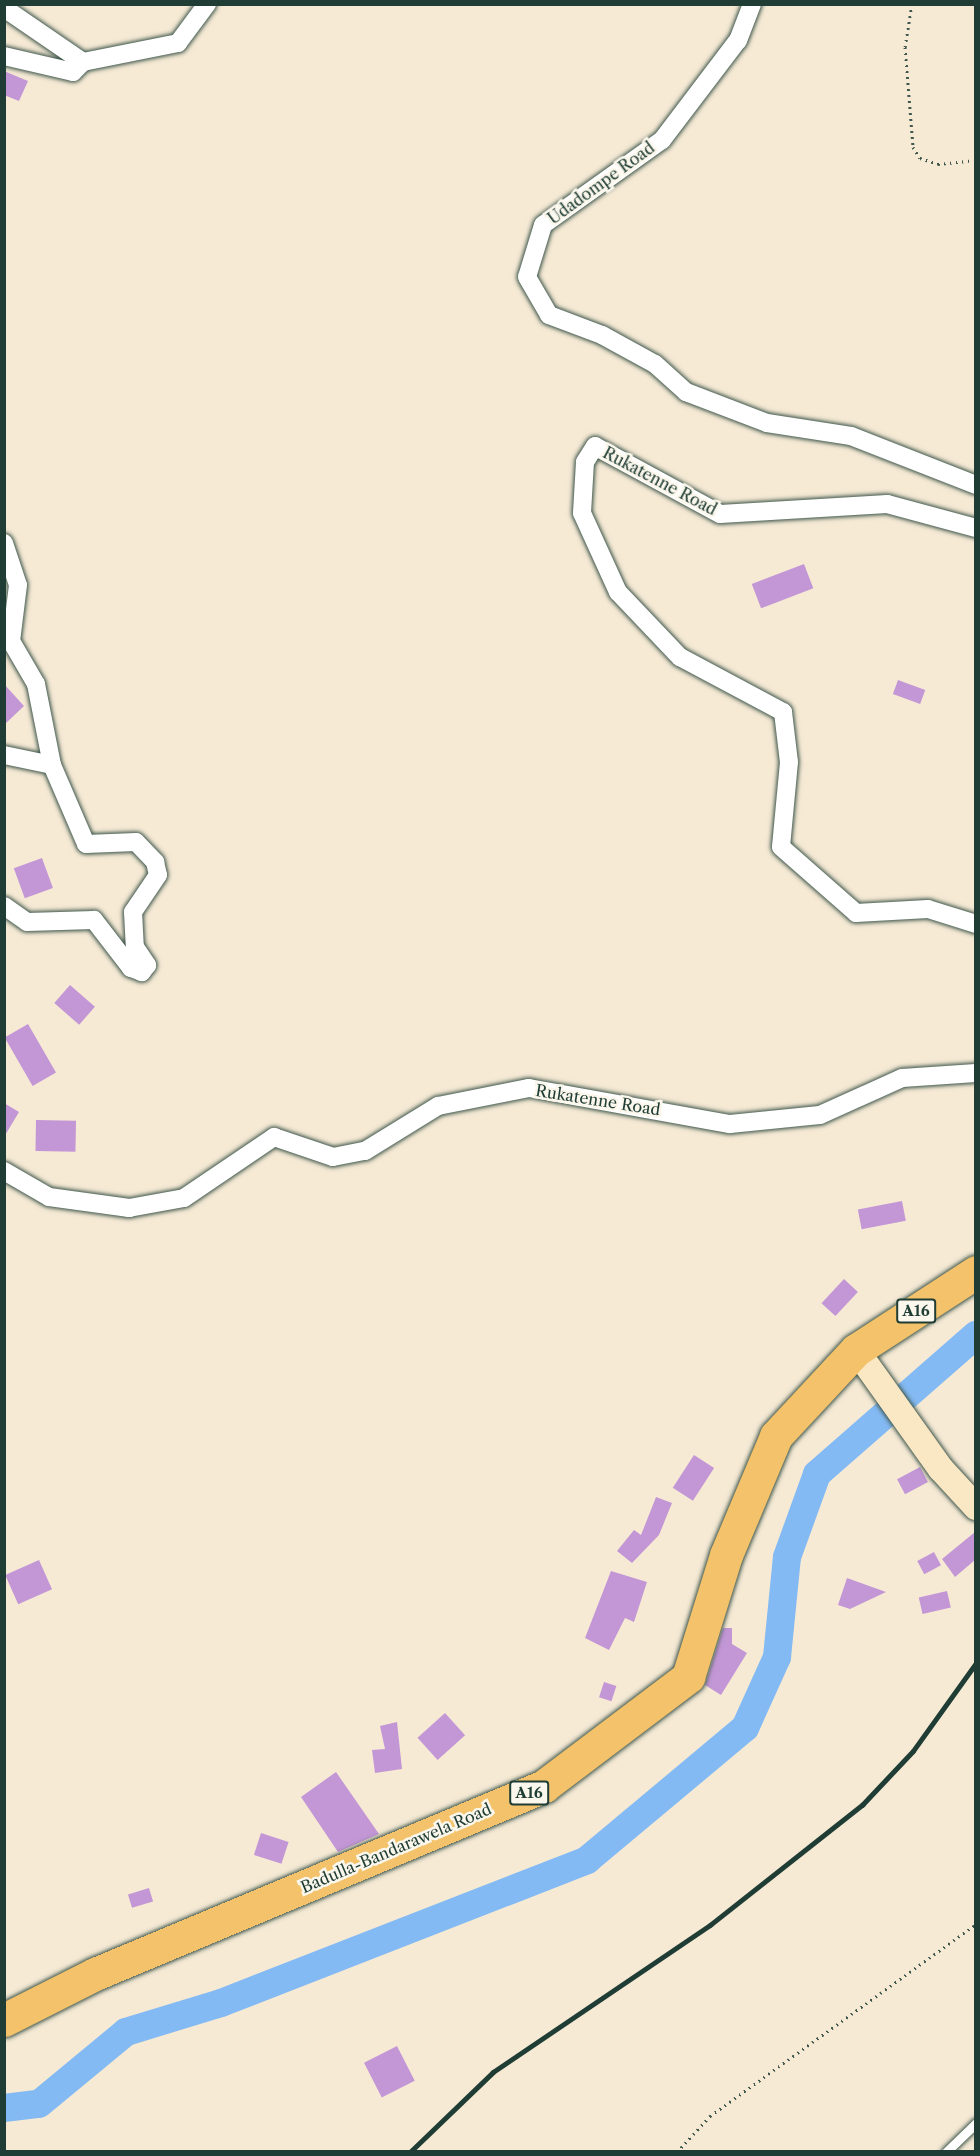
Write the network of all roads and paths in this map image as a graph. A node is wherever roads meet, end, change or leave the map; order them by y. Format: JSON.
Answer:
{"nodes":[{"id":1,"x":207,"y":4,"type":"edge"},
{"id":2,"x":752,"y":4,"type":"edge"},
{"id":3,"x":912,"y":4,"type":"edge"},
{"id":4,"x":4,"y":8,"type":"edge"},
{"id":5,"x":4,"y":56,"type":"edge"},
{"id":6,"x":83,"y":62,"type":"junction"},
{"id":7,"x":975,"y":160,"type":"edge"},
{"id":8,"x":975,"y":485,"type":"edge"},
{"id":9,"x":975,"y":528,"type":"edge"},
{"id":10,"x":4,"y":543,"type":"edge"},
{"id":11,"x":4,"y":755,"type":"edge"},
{"id":12,"x":52,"y":765,"type":"junction"},
{"id":13,"x":4,"y":906,"type":"edge"},
{"id":14,"x":975,"y":924,"type":"edge"},
{"id":15,"x":975,"y":1073,"type":"edge"},
{"id":16,"x":4,"y":1172,"type":"edge"},
{"id":17,"x":975,"y":1272,"type":"edge"},
{"id":18,"x":856,"y":1350,"type":"junction"},
{"id":19,"x":975,"y":1506,"type":"edge"},
{"id":20,"x":975,"y":1924,"type":"edge"},
{"id":21,"x":4,"y":2020,"type":"edge"},
{"id":22,"x":975,"y":2123,"type":"edge"},
{"id":23,"x":677,"y":2151,"type":"edge"},
{"id":24,"x":946,"y":2151,"type":"edge"}],
"edges":[{"from":1,"to":6,"type":"street"},
{"from":2,"to":8,"type":"street","name":"Udadompe Road"},
{"from":3,"to":7,"type":"path"},
{"from":4,"to":6,"type":"street"},
{"from":5,"to":6,"type":"street"},
{"from":9,"to":14,"type":"street","name":"Rukatenne Road"},
{"from":10,"to":12,"type":"street"},
{"from":11,"to":12,"type":"street"},
{"from":12,"to":13,"type":"street"},
{"from":15,"to":16,"type":"street","name":"Rukatenne Road"},
{"from":17,"to":18,"type":"highway","number":"A16"},
{"from":18,"to":19,"type":"street"},
{"from":18,"to":21,"type":"highway","name":"Badulla-Bandarawela Road","number":"A16"},
{"from":20,"to":23,"type":"path"},
{"from":22,"to":24,"type":"lane"}]}
